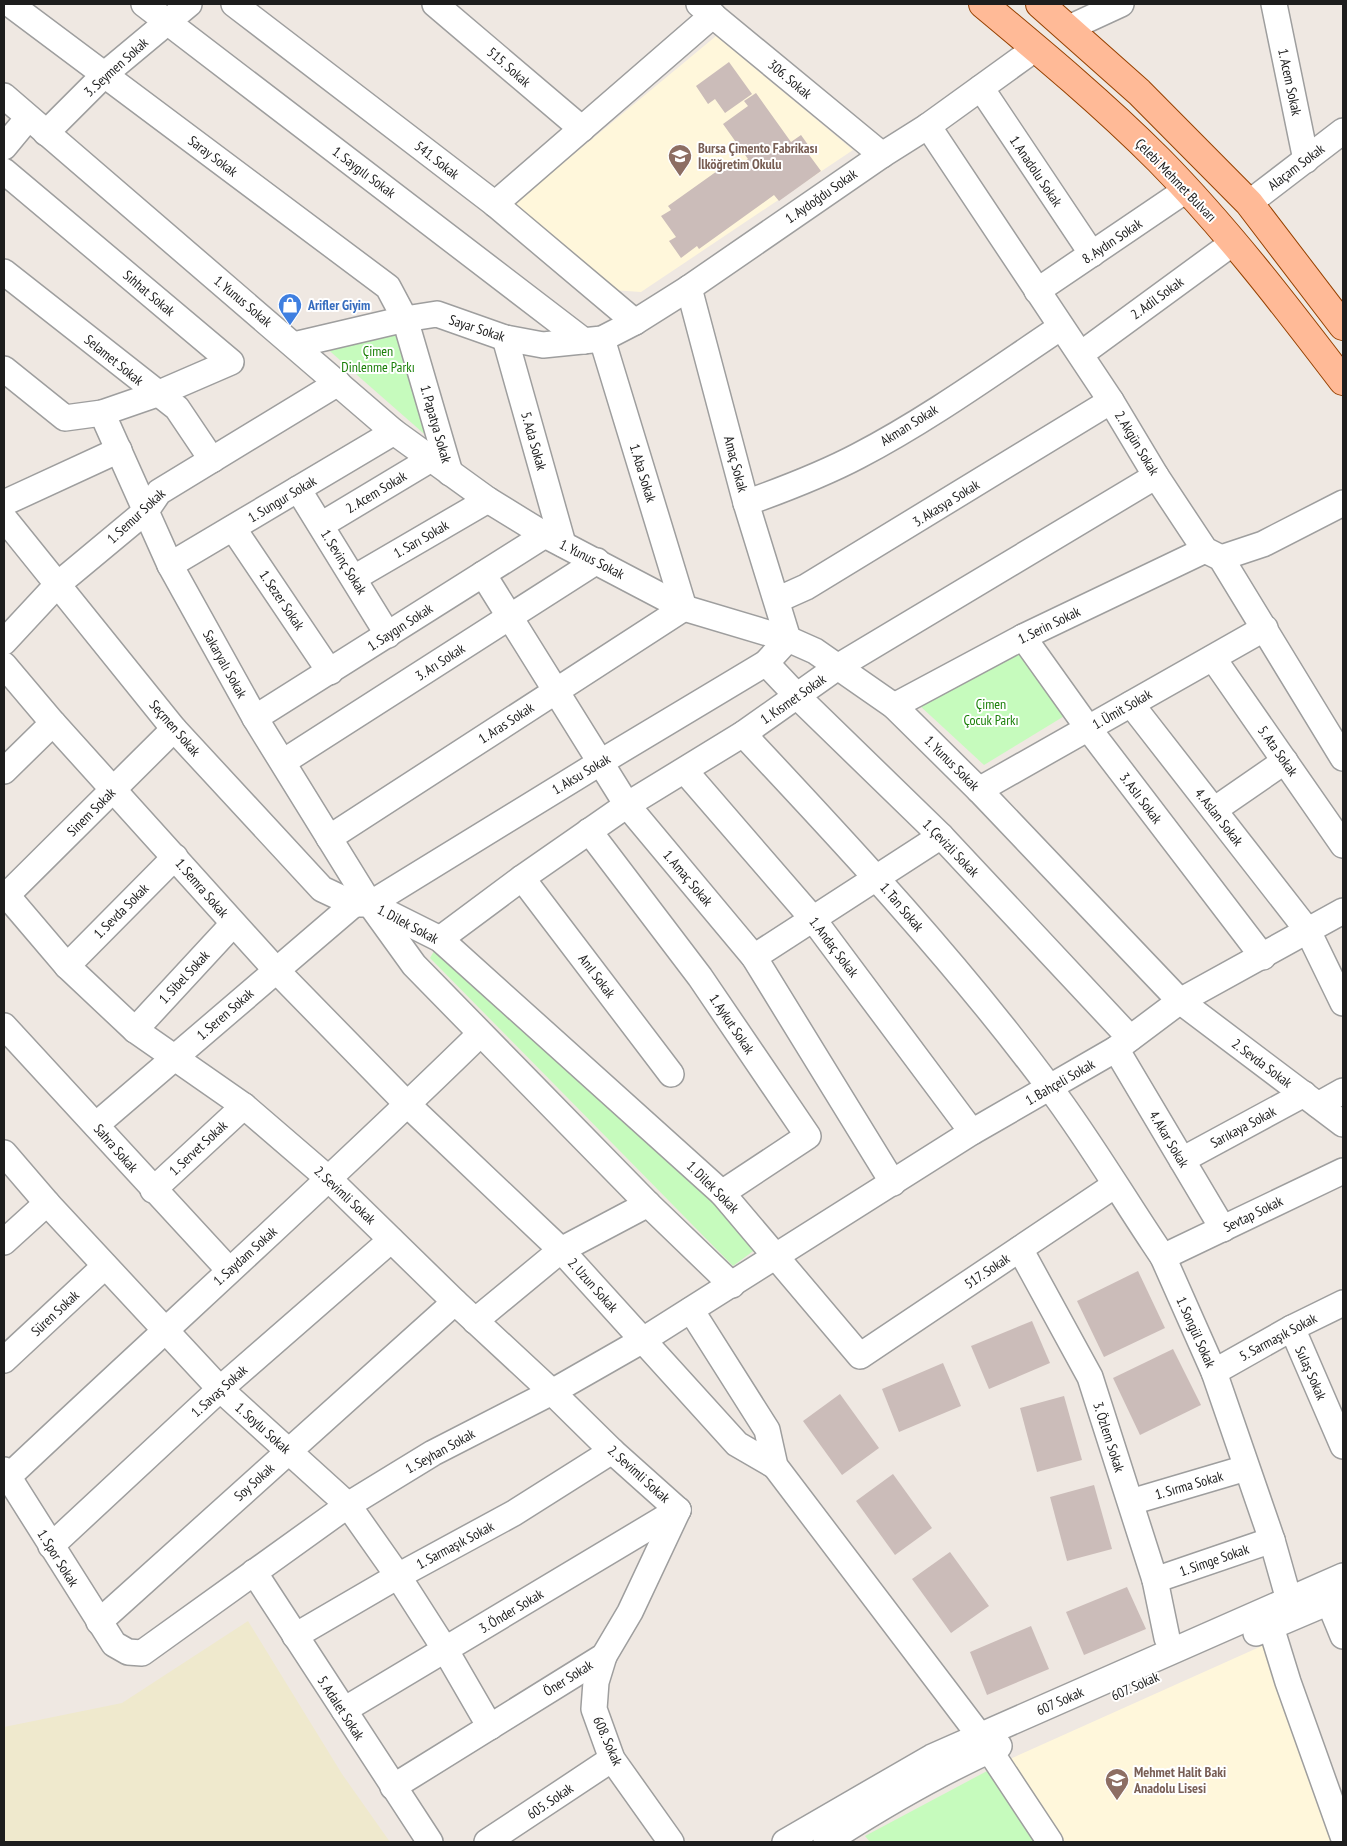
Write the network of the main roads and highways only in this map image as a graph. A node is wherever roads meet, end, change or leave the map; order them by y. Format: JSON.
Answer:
{"nodes":[{"id":1,"x":982,"y":4,"type":"edge"},
{"id":2,"x":1040,"y":4,"type":"edge"},
{"id":3,"x":1343,"y":326,"type":"edge"},
{"id":4,"x":1343,"y":381,"type":"edge"}],
"edges":[{"from":1,"to":4,"type":"main road","name":"Çelebi Mehmet Bulvarı"},
{"from":2,"to":3,"type":"main road"}]}
